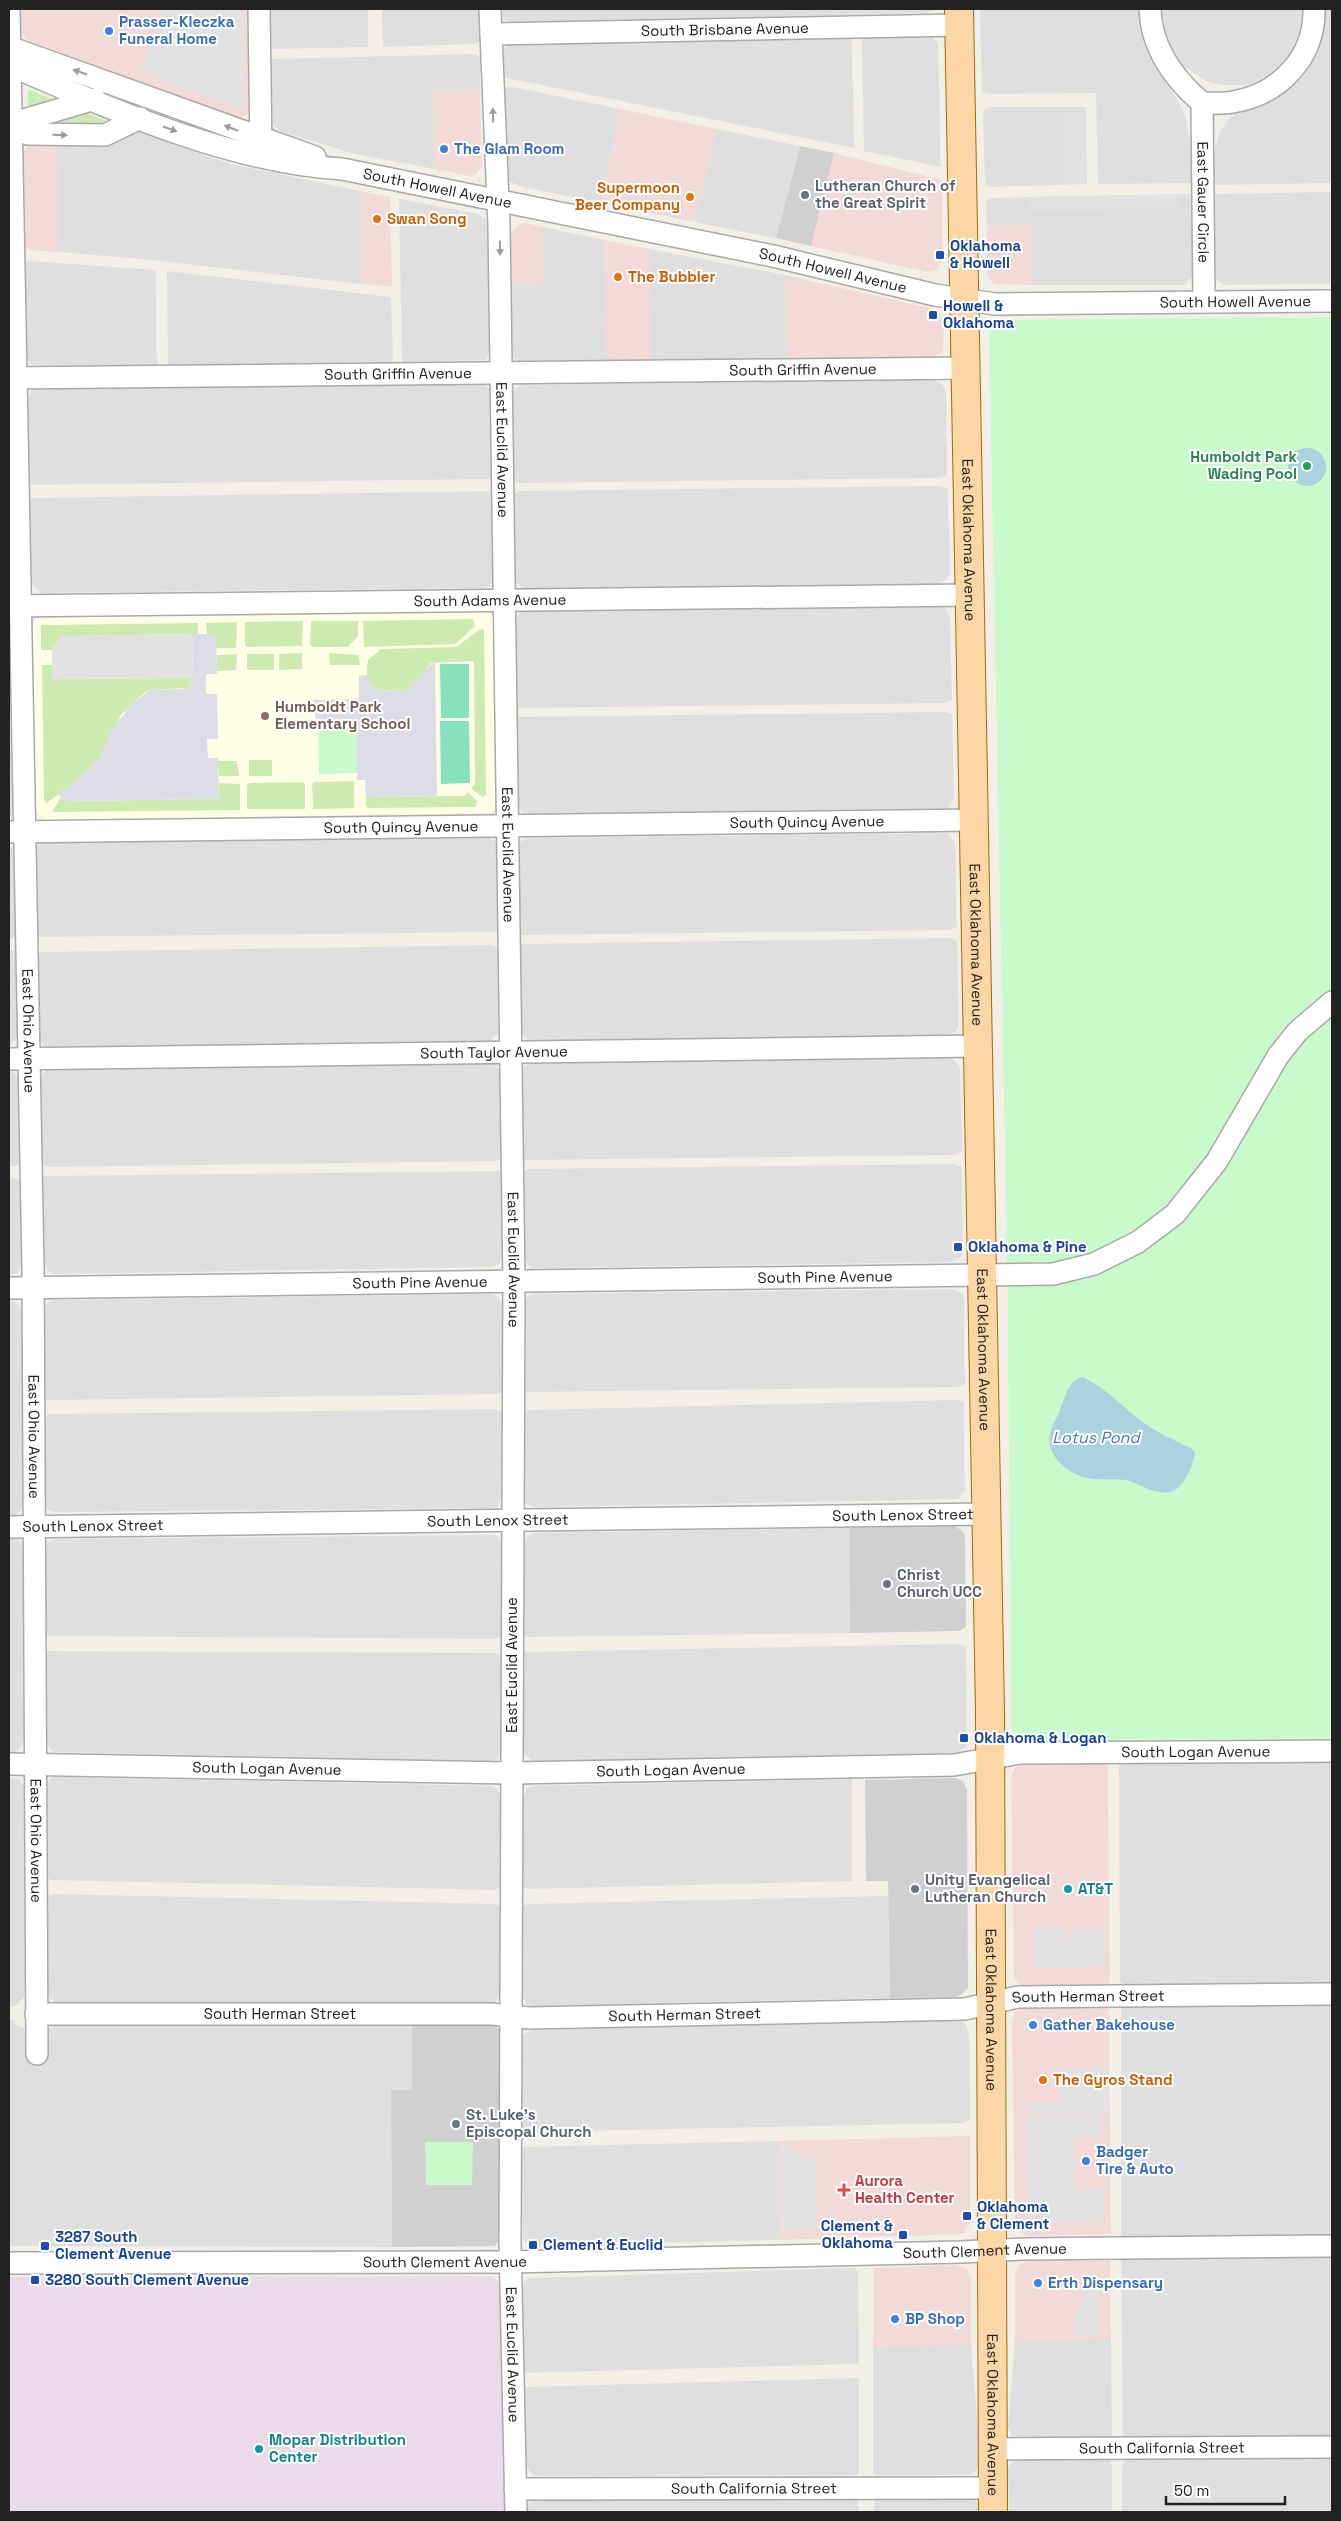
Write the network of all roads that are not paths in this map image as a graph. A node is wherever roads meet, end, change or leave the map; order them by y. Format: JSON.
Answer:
{"nodes":[{"id":1,"x":9,"y":9,"type":"edge"},
{"id":2,"x":259,"y":9,"type":"edge"},
{"id":3,"x":490,"y":9,"type":"edge"},
{"id":4,"x":1150,"y":9,"type":"edge"},
{"id":5,"x":1314,"y":9,"type":"edge"},
{"id":6,"x":959,"y":17,"type":"edge"},
{"id":7,"x":491,"y":41,"type":"junction"},
{"id":8,"x":9,"y":56,"type":"edge"},
{"id":9,"x":126,"y":88,"type":"junction"},
{"id":10,"x":91,"y":100,"type":"junction"},
{"id":11,"x":1202,"y":102,"type":"junction"},
{"id":12,"x":140,"y":118,"type":"junction"},
{"id":13,"x":10,"y":128,"type":"edge"},
{"id":14,"x":261,"y":148,"type":"junction"},
{"id":15,"x":497,"y":199,"type":"junction"},
{"id":16,"x":965,"y":300,"type":"junction"},
{"id":17,"x":1204,"y":301,"type":"junction"},
{"id":18,"x":1332,"y":301,"type":"edge"},
{"id":19,"x":967,"y":368,"type":"junction"},
{"id":20,"x":501,"y":374,"type":"junction"},
{"id":21,"x":12,"y":378,"type":"edge"},
{"id":22,"x":971,"y":595,"type":"junction"},
{"id":23,"x":504,"y":600,"type":"junction"},
{"id":24,"x":15,"y":606,"type":"edge"},
{"id":25,"x":975,"y":820,"type":"junction"},
{"id":26,"x":508,"y":826,"type":"junction"},
{"id":27,"x":16,"y":832,"type":"edge"},
{"id":28,"x":1332,"y":1002,"type":"edge"},
{"id":29,"x":979,"y":1046,"type":"junction"},
{"id":30,"x":511,"y":1052,"type":"junction"},
{"id":31,"x":19,"y":1059,"type":"edge"},
{"id":32,"x":982,"y":1276,"type":"junction"},
{"id":33,"x":514,"y":1281,"type":"junction"},
{"id":34,"x":9,"y":1288,"type":"edge"},
{"id":35,"x":33,"y":1288,"type":"junction"},
{"id":36,"x":986,"y":1514,"type":"junction"},
{"id":37,"x":513,"y":1522,"type":"junction"},
{"id":38,"x":9,"y":1527,"type":"edge"},
{"id":39,"x":34,"y":1527,"type":"junction"},
{"id":40,"x":1332,"y":1751,"type":"edge"},
{"id":41,"x":990,"y":1758,"type":"junction"},
{"id":42,"x":9,"y":1764,"type":"edge"},
{"id":43,"x":35,"y":1764,"type":"junction"},
{"id":44,"x":512,"y":1773,"type":"junction"},
{"id":45,"x":1332,"y":1994,"type":"edge"},
{"id":46,"x":990,"y":2003,"type":"junction"},
{"id":47,"x":36,"y":2014,"type":"junction"},
{"id":48,"x":511,"y":2016,"type":"junction"},
{"id":49,"x":37,"y":2054,"type":"dead end"},
{"id":50,"x":1332,"y":2246,"type":"edge"},
{"id":51,"x":991,"y":2250,"type":"junction"},
{"id":52,"x":9,"y":2262,"type":"edge"},
{"id":53,"x":510,"y":2262,"type":"junction"},
{"id":54,"x":1332,"y":2447,"type":"edge"},
{"id":55,"x":992,"y":2449,"type":"junction"},
{"id":56,"x":515,"y":2489,"type":"junction"},
{"id":57,"x":993,"y":2500,"type":"edge"},
{"id":58,"x":516,"y":2512,"type":"edge"}],
"edges":[{"from":1,"to":8,"type":"street","name":"East Ohio Avenue"},
{"from":2,"to":14,"type":"street"},
{"from":3,"to":7,"type":"street","name":"East Euclid Avenue"},
{"from":4,"to":11,"type":"street"},
{"from":5,"to":11,"type":"street"},
{"from":6,"to":7,"type":"street","name":"South Brisbane Avenue"},
{"from":6,"to":16,"type":"main road","name":"East Oklahoma Avenue"},
{"from":15,"to":7,"type":"street","name":"East Euclid Avenue","one_way":true},
{"from":9,"to":8,"type":"street","name":"South Howell Avenue","one_way":true},
{"from":8,"to":10,"type":"street","name":"South Howell Avenue"},
{"from":8,"to":13,"type":"street","name":"East Ohio Avenue"},
{"from":9,"to":10,"type":"street"},
{"from":14,"to":9,"type":"street","name":"South Howell Avenue","one_way":true},
{"from":10,"to":12,"type":"street","name":"South Howell Avenue"},
{"from":10,"to":13,"type":"street"},
{"from":11,"to":17,"type":"street","name":"East Gauer Circle"},
{"from":13,"to":12,"type":"street","one_way":true},
{"from":12,"to":14,"type":"street","name":"South Howell Avenue","one_way":true},
{"from":13,"to":21,"type":"street","name":"East Ohio Avenue"},
{"from":14,"to":15,"type":"street","name":"South Howell Avenue"},
{"from":15,"to":16,"type":"street","name":"South Howell Avenue"},
{"from":15,"to":20,"type":"street","name":"East Euclid Avenue","one_way":true},
{"from":16,"to":17,"type":"street","name":"South Howell Avenue"},
{"from":16,"to":19,"type":"main road","name":"East Oklahoma Avenue"},
{"from":17,"to":18,"type":"street","name":"South Howell Avenue"},
{"from":19,"to":20,"type":"street","name":"South Griffin Avenue"},
{"from":19,"to":22,"type":"main road","name":"East Oklahoma Avenue"},
{"from":20,"to":21,"type":"street","name":"South Griffin Avenue"},
{"from":20,"to":23,"type":"street","name":"East Euclid Avenue"},
{"from":21,"to":24,"type":"street","name":"East Ohio Avenue"},
{"from":22,"to":23,"type":"street","name":"South Adams Avenue"},
{"from":22,"to":25,"type":"main road","name":"East Oklahoma Avenue"},
{"from":23,"to":24,"type":"street","name":"South Adams Avenue"},
{"from":23,"to":26,"type":"street","name":"East Euclid Avenue"},
{"from":24,"to":27,"type":"street","name":"East Ohio Avenue"},
{"from":25,"to":26,"type":"street","name":"South Quincy Avenue"},
{"from":25,"to":29,"type":"main road","name":"East Oklahoma Avenue"},
{"from":26,"to":27,"type":"street","name":"South Quincy Avenue"},
{"from":26,"to":30,"type":"street","name":"East Euclid Avenue"},
{"from":27,"to":31,"type":"street","name":"East Ohio Avenue"},
{"from":28,"to":32,"type":"street","name":"South Pine Avenue"},
{"from":29,"to":30,"type":"street","name":"South Taylor Avenue"},
{"from":29,"to":32,"type":"main road","name":"East Oklahoma Avenue"},
{"from":30,"to":31,"type":"street","name":"South Taylor Avenue"},
{"from":30,"to":33,"type":"street","name":"East Euclid Avenue"},
{"from":31,"to":35,"type":"street","name":"East Ohio Avenue"},
{"from":32,"to":33,"type":"street","name":"South Pine Avenue"},
{"from":32,"to":36,"type":"main road","name":"East Oklahoma Avenue"},
{"from":33,"to":35,"type":"street","name":"South Pine Avenue"},
{"from":33,"to":37,"type":"street","name":"East Euclid Avenue"},
{"from":34,"to":35,"type":"street","name":"South Pine Avenue"},
{"from":35,"to":39,"type":"street","name":"East Ohio Avenue"},
{"from":36,"to":37,"type":"street","name":"South Lenox Street"},
{"from":36,"to":41,"type":"main road","name":"East Oklahoma Avenue"},
{"from":37,"to":39,"type":"street","name":"South Lenox Street"},
{"from":37,"to":44,"type":"street","name":"East Euclid Avenue"},
{"from":38,"to":39,"type":"street","name":"South Lenox Street"},
{"from":39,"to":43,"type":"street","name":"East Ohio Avenue"},
{"from":40,"to":41,"type":"street","name":"South Logan Avenue"},
{"from":41,"to":44,"type":"street","name":"South Logan Avenue"},
{"from":41,"to":46,"type":"main road","name":"East Oklahoma Avenue"},
{"from":42,"to":43,"type":"street","name":"South Logan Avenue"},
{"from":43,"to":44,"type":"street","name":"South Logan Avenue"},
{"from":43,"to":47,"type":"street","name":"East Ohio Avenue"},
{"from":44,"to":48,"type":"street","name":"East Euclid Avenue"},
{"from":45,"to":46,"type":"street","name":"South Herman Street"},
{"from":46,"to":48,"type":"street","name":"South Herman Street"},
{"from":46,"to":51,"type":"main road","name":"East Oklahoma Avenue"},
{"from":47,"to":48,"type":"street","name":"South Herman Street"},
{"from":47,"to":49,"type":"street","name":"East Ohio Avenue"},
{"from":48,"to":53,"type":"street","name":"East Euclid Avenue"},
{"from":50,"to":51,"type":"street","name":"South Clement Avenue"},
{"from":51,"to":53,"type":"street","name":"South Clement Avenue"},
{"from":51,"to":55,"type":"main road","name":"East Oklahoma Avenue"},
{"from":52,"to":53,"type":"street","name":"South Clement Avenue"},
{"from":53,"to":56,"type":"street","name":"East Euclid Avenue"},
{"from":54,"to":55,"type":"street","name":"South California Street"},
{"from":55,"to":57,"type":"main road","name":"East Oklahoma Avenue"},
{"from":56,"to":57,"type":"street","name":"South California Street"},
{"from":56,"to":58,"type":"street","name":"East Euclid Avenue"}]}
